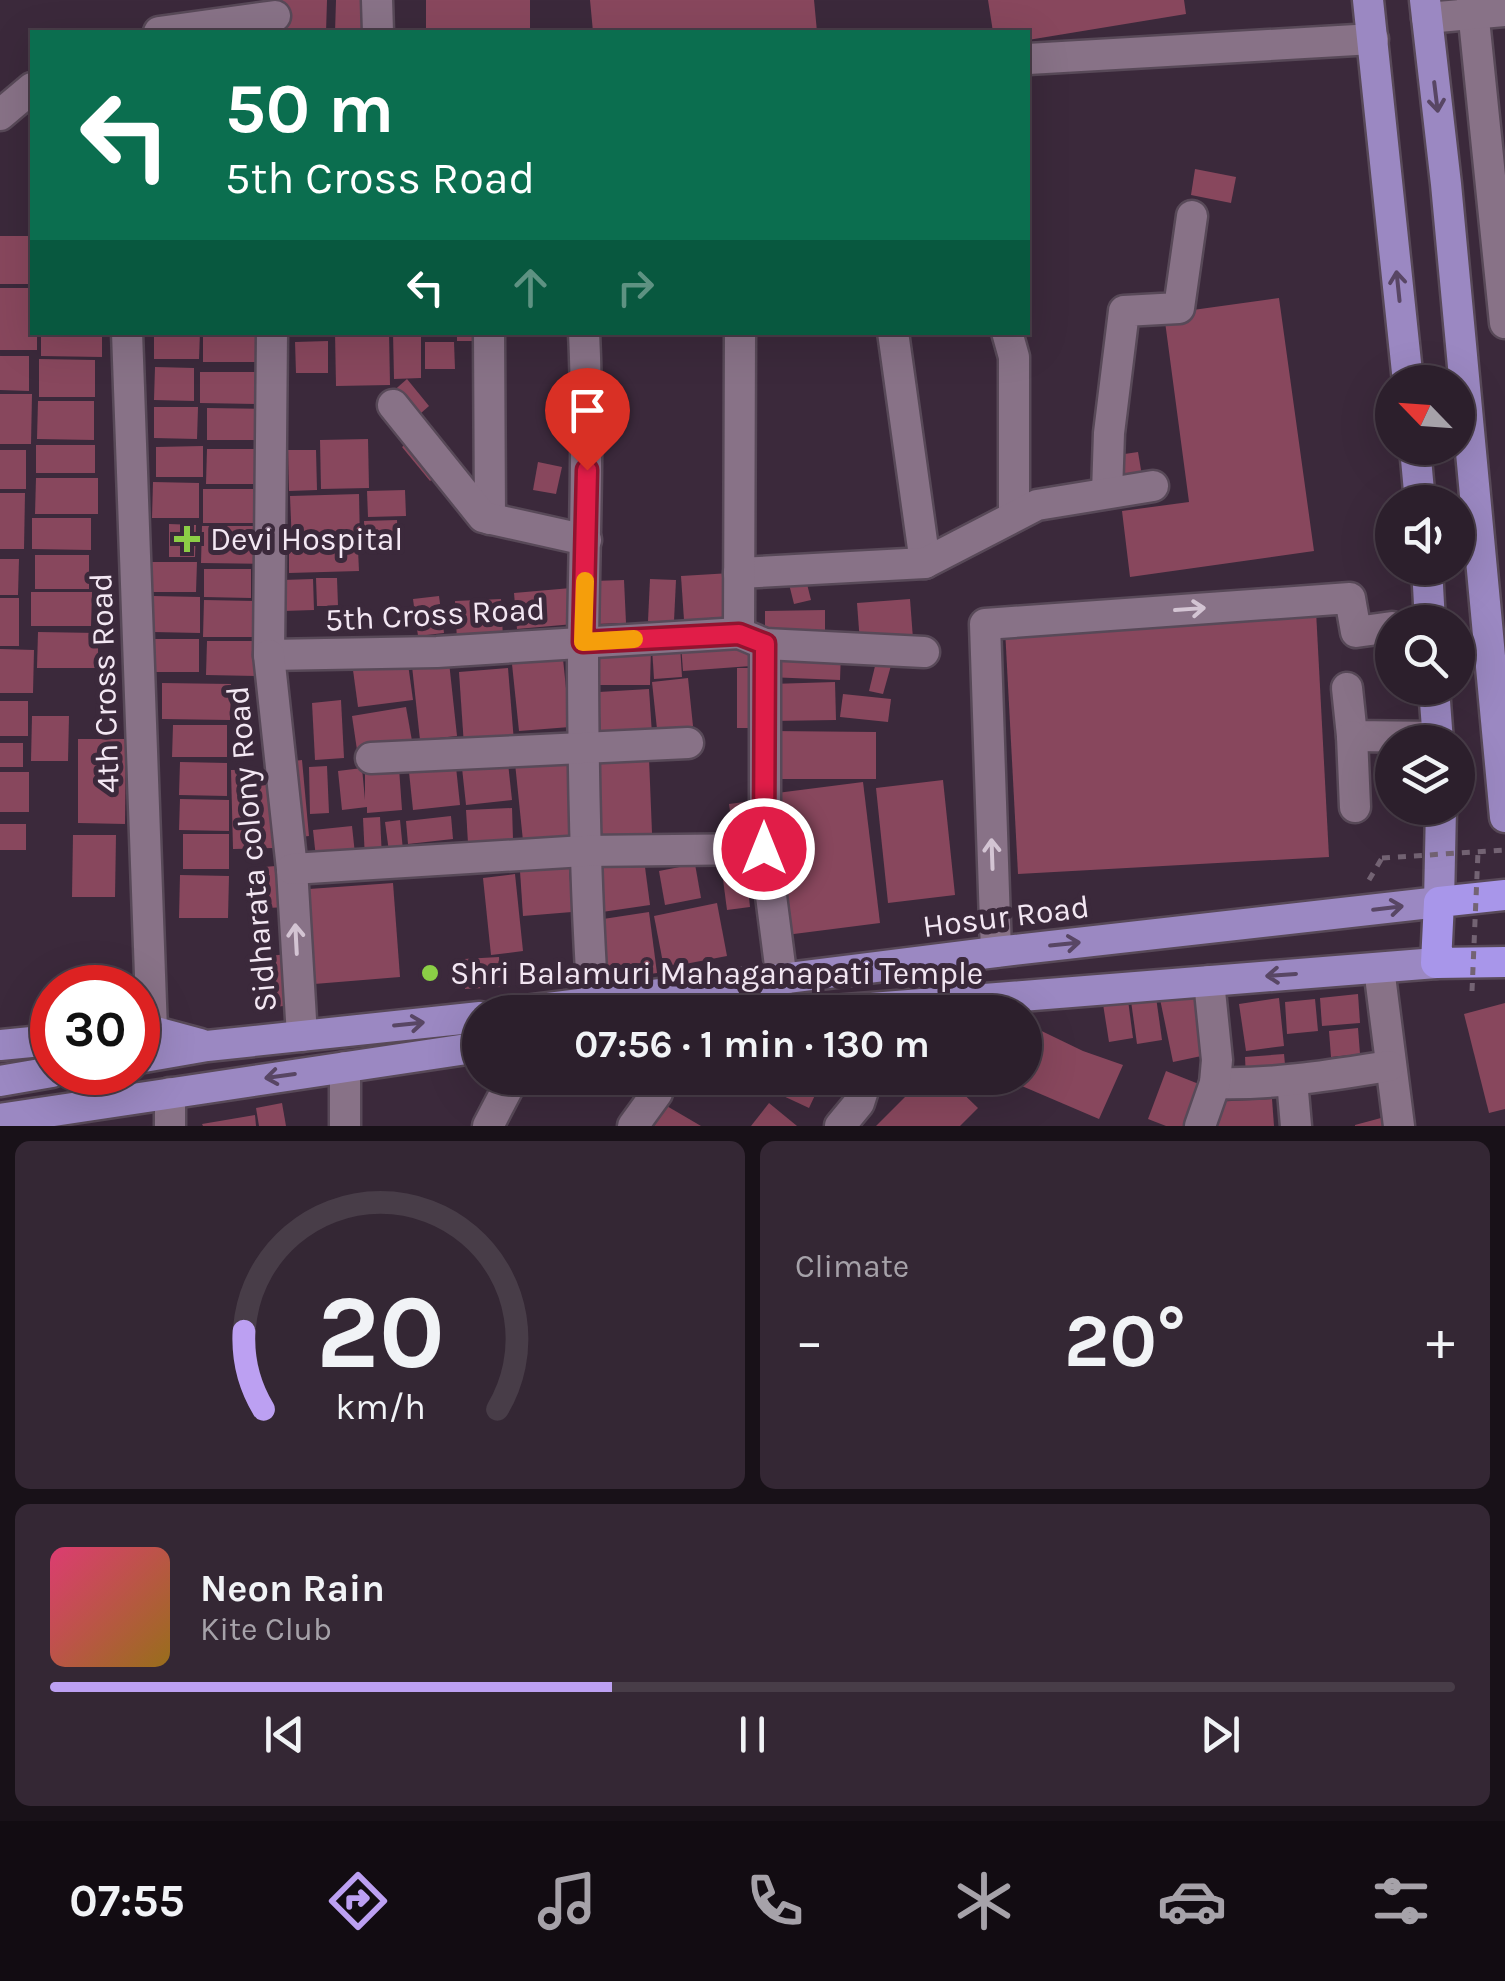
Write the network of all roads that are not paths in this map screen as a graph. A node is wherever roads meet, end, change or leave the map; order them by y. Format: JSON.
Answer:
{"nodes":[{"id":1,"x":377,"y":0,"type":"edge"},
{"id":2,"x":1368,"y":0,"type":"edge"},
{"id":3,"x":1472,"y":8,"type":"edge"},
{"id":4,"x":1426,"y":9,"type":"edge"},
{"id":5,"x":1505,"y":12,"type":"edge"},
{"id":6,"x":275,"y":16,"type":"edge"},
{"id":7,"x":173,"y":30,"type":"edge"},
{"id":8,"x":378,"y":30,"type":"edge"},
{"id":9,"x":1373,"y":39,"type":"junction"},
{"id":10,"x":1030,"y":60,"type":"edge"},
{"id":11,"x":30,"y":90,"type":"edge"},
{"id":12,"x":0,"y":115,"type":"edge"},
{"id":13,"x":1192,"y":216,"type":"dead end"},
{"id":14,"x":1505,"y":324,"type":"edge"},
{"id":15,"x":127,"y":335,"type":"edge"},
{"id":16,"x":272,"y":335,"type":"edge"},
{"id":17,"x":489,"y":335,"type":"edge"},
{"id":18,"x":584,"y":335,"type":"edge"},
{"id":19,"x":740,"y":335,"type":"edge"},
{"id":20,"x":893,"y":335,"type":"edge"},
{"id":21,"x":1008,"y":335,"type":"edge"},
{"id":22,"x":1406,"y":365,"type":"edge"},
{"id":23,"x":393,"y":405,"type":"dead end"},
{"id":24,"x":1154,"y":486,"type":"dead end"},
{"id":25,"x":1107,"y":494,"type":"junction"},
{"id":26,"x":1014,"y":516,"type":"junction"},
{"id":27,"x":490,"y":518,"type":"junction"},
{"id":28,"x":586,"y":540,"type":"junction"},
{"id":29,"x":925,"y":563,"type":"junction"},
{"id":30,"x":739,"y":573,"type":"junction"},
{"id":31,"x":1375,"y":629,"type":"edge"},
{"id":32,"x":752,"y":639,"type":"junction"},
{"id":33,"x":583,"y":642,"type":"junction"},
{"id":34,"x":924,"y":652,"type":"dead end"},
{"id":35,"x":269,"y":655,"type":"junction"},
{"id":36,"x":1348,"y":688,"type":"dead end"},
{"id":37,"x":1352,"y":736,"type":"junction"},
{"id":38,"x":1375,"y":737,"type":"edge"},
{"id":39,"x":688,"y":743,"type":"dead end"},
{"id":40,"x":584,"y":749,"type":"junction"},
{"id":41,"x":371,"y":758,"type":"dead end"},
{"id":42,"x":1355,"y":807,"type":"dead end"},
{"id":43,"x":1505,"y":817,"type":"edge"},
{"id":44,"x":1441,"y":825,"type":"edge"},
{"id":45,"x":764,"y":849,"type":"junction"},
{"id":46,"x":584,"y":851,"type":"junction"},
{"id":47,"x":292,"y":869,"type":"junction"},
{"id":48,"x":1505,"y":896,"type":"edge"},
{"id":49,"x":1439,"y":902,"type":"junction"},
{"id":50,"x":996,"y":952,"type":"junction"},
{"id":51,"x":1505,"y":962,"type":"edge"},
{"id":52,"x":1436,"y":963,"type":"junction"},
{"id":53,"x":143,"y":965,"type":"edge"},
{"id":54,"x":1379,"y":968,"type":"junction"},
{"id":55,"x":782,"y":981,"type":"junction"},
{"id":56,"x":1209,"y":981,"type":"junction"},
{"id":57,"x":592,"y":995,"type":"edge"},
{"id":58,"x":667,"y":995,"type":"edge"},
{"id":59,"x":1042,"y":996,"type":"edge"},
{"id":60,"x":462,"y":1018,"type":"edge"},
{"id":61,"x":160,"y":1035,"type":"edge"},
{"id":62,"x":302,"y":1036,"type":"junction"},
{"id":63,"x":30,"y":1042,"type":"edge"},
{"id":64,"x":0,"y":1045,"type":"edge"},
{"id":65,"x":207,"y":1046,"type":"junction"},
{"id":66,"x":462,"y":1050,"type":"edge"},
{"id":67,"x":160,"y":1054,"type":"edge"},
{"id":68,"x":1390,"y":1066,"type":"junction"},
{"id":69,"x":346,"y":1067,"type":"junction"},
{"id":70,"x":30,"y":1076,"type":"edge"},
{"id":71,"x":1292,"y":1080,"type":"junction"},
{"id":72,"x":0,"y":1081,"type":"edge"},
{"id":73,"x":1215,"y":1083,"type":"junction"},
{"id":74,"x":170,"y":1093,"type":"junction"},
{"id":75,"x":504,"y":1095,"type":"edge"},
{"id":76,"x":655,"y":1095,"type":"edge"},
{"id":77,"x":861,"y":1095,"type":"edge"},
{"id":78,"x":0,"y":1118,"type":"edge"},
{"id":79,"x":32,"y":1120,"type":"edge"},
{"id":80,"x":170,"y":1126,"type":"edge"},
{"id":81,"x":345,"y":1126,"type":"edge"},
{"id":82,"x":488,"y":1126,"type":"edge"},
{"id":83,"x":634,"y":1126,"type":"edge"},
{"id":84,"x":840,"y":1126,"type":"edge"},
{"id":85,"x":1200,"y":1126,"type":"edge"},
{"id":86,"x":1296,"y":1126,"type":"edge"},
{"id":87,"x":1399,"y":1126,"type":"edge"}],
"edges":[{"from":1,"to":8,"type":"street"},
{"from":2,"to":9,"type":"main road"},
{"from":3,"to":4,"type":"street"},
{"from":3,"to":5,"type":"street"},
{"from":3,"to":14,"type":"street"},
{"from":4,"to":43,"type":"main road","one_way":true},
{"from":6,"to":7,"type":"street"},
{"from":9,"to":10,"type":"street"},
{"from":22,"to":9,"type":"main road","one_way":true},
{"from":11,"to":12,"type":"street"},
{"from":13,"to":25,"type":"street"},
{"from":15,"to":53,"type":"street","name":"4th Cross Road"},
{"from":16,"to":35,"type":"street"},
{"from":17,"to":27,"type":"street"},
{"from":18,"to":28,"type":"street"},
{"from":19,"to":30,"type":"street"},
{"from":20,"to":29,"type":"street"},
{"from":21,"to":26,"type":"street"},
{"from":23,"to":27,"type":"street"},
{"from":24,"to":25,"type":"street"},
{"from":25,"to":26,"type":"street"},
{"from":26,"to":29,"type":"street"},
{"from":27,"to":28,"type":"street"},
{"from":28,"to":33,"type":"street"},
{"from":29,"to":30,"type":"street"},
{"from":30,"to":32,"type":"street"},
{"from":50,"to":31,"type":"street","one_way":true},
{"from":32,"to":33,"type":"street","name":"5th Cross Road"},
{"from":32,"to":34,"type":"street","name":"5th Cross Road"},
{"from":32,"to":45,"type":"street"},
{"from":33,"to":35,"type":"street","name":"5th Cross Road"},
{"from":33,"to":40,"type":"street"},
{"from":35,"to":47,"type":"street","name":"Sidharata colony Road"},
{"from":36,"to":37,"type":"street"},
{"from":37,"to":38,"type":"street"},
{"from":37,"to":42,"type":"street"},
{"from":39,"to":40,"type":"street"},
{"from":40,"to":41,"type":"street"},
{"from":40,"to":46,"type":"street"},
{"from":44,"to":49,"type":"main road"},
{"from":45,"to":46,"type":"street"},
{"from":45,"to":55,"type":"street"},
{"from":46,"to":47,"type":"street"},
{"from":46,"to":57,"type":"street"},
{"from":62,"to":47,"type":"street","name":"Sidharata colony Road","one_way":true},
{"from":48,"to":49,"type":"highway","name":"Hosur Road"},
{"from":50,"to":49,"type":"main road","name":"Hosur Road","one_way":true},
{"from":49,"to":52,"type":"highway"},
{"from":50,"to":55,"type":"main road","name":"Hosur Road"},
{"from":51,"to":52,"type":"highway"},
{"from":52,"to":54,"type":"main road"},
{"from":54,"to":56,"type":"main road","one_way":true},
{"from":54,"to":68,"type":"street"},
{"from":55,"to":58,"type":"main road","name":"Hosur Road"},
{"from":56,"to":59,"type":"main road"},
{"from":56,"to":73,"type":"street"},
{"from":62,"to":60,"type":"main road","one_way":true},
{"from":61,"to":65,"type":"main road"},
{"from":62,"to":65,"type":"main road"},
{"from":63,"to":64,"type":"main road"},
{"from":65,"to":67,"type":"main road"},
{"from":66,"to":69,"type":"main road"},
{"from":68,"to":71,"type":"street"},
{"from":68,"to":87,"type":"street"},
{"from":69,"to":74,"type":"main road","one_way":true},
{"from":69,"to":81,"type":"street"},
{"from":70,"to":72,"type":"main road"},
{"from":71,"to":73,"type":"street"},
{"from":71,"to":86,"type":"street"},
{"from":73,"to":85,"type":"street"},
{"from":74,"to":79,"type":"main road"},
{"from":74,"to":80,"type":"street"},
{"from":75,"to":82,"type":"street"},
{"from":76,"to":83,"type":"street"},
{"from":77,"to":84,"type":"street"},
{"from":78,"to":79,"type":"main road"}]}
